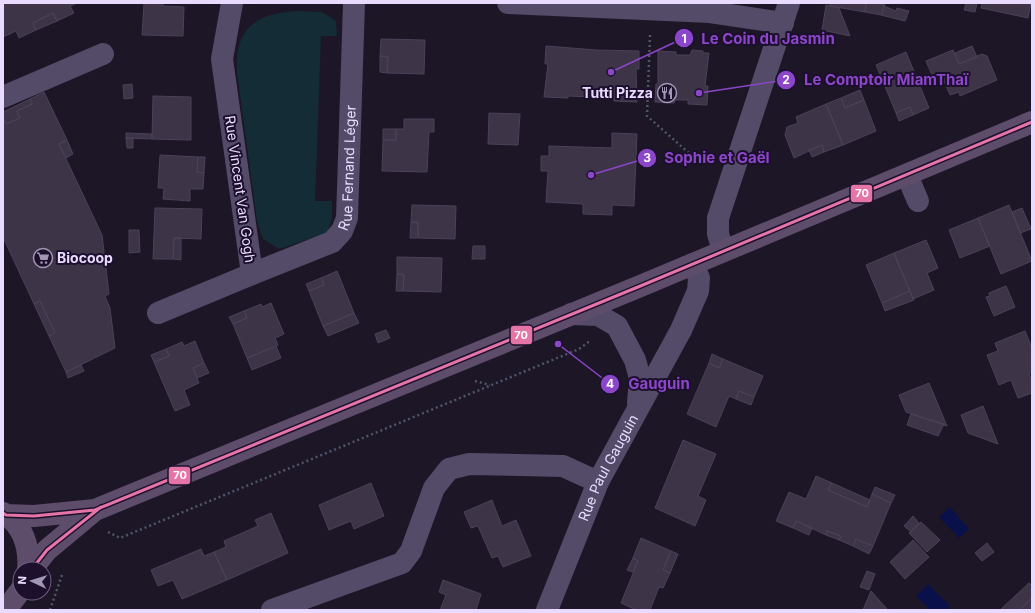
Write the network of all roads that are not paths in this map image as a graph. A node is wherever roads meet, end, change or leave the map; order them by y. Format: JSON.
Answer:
{"nodes":[{"id":1,"x":232,"y":3,"type":"edge"},
{"id":2,"x":354,"y":3,"type":"edge"},
{"id":3,"x":508,"y":3,"type":"edge"},
{"id":4,"x":786,"y":13,"type":"edge"},
{"id":5,"x":103,"y":54,"type":"dead end"},
{"id":6,"x":3,"y":97,"type":"edge"},
{"id":7,"x":1032,"y":122,"type":"edge"},
{"id":8,"x":907,"y":175,"type":"junction"},
{"id":9,"x":918,"y":201,"type":"dead end"},
{"id":10,"x":723,"y":250,"type":"junction"},
{"id":11,"x":693,"y":264,"type":"junction"},
{"id":12,"x":252,"y":274,"type":"junction"},
{"id":13,"x":158,"y":313,"type":"dead end"},
{"id":14,"x":571,"y":314,"type":"junction"},
{"id":15,"x":638,"y":407,"type":"junction"},
{"id":16,"x":598,"y":482,"type":"junction"},
{"id":17,"x":5,"y":514,"type":"edge"},
{"id":18,"x":99,"y":520,"type":"junction"},
{"id":19,"x":29,"y":561,"type":"edge"},
{"id":20,"x":38,"y":561,"type":"edge"},
{"id":21,"x":12,"y":601,"type":"edge"},
{"id":22,"x":3,"y":608,"type":"edge"},
{"id":23,"x":272,"y":610,"type":"edge"},
{"id":24,"x":547,"y":610,"type":"edge"}],
"edges":[{"from":1,"to":12,"type":"street","name":"Rue Vincent Van Gogh"},
{"from":2,"to":12,"type":"street","name":"Rue Fernand Léger"},
{"from":3,"to":4,"type":"street"},
{"from":4,"to":10,"type":"street"},
{"from":5,"to":6,"type":"street"},
{"from":7,"to":8,"type":"main road"},
{"from":8,"to":9,"type":"street"},
{"from":8,"to":10,"type":"main road"},
{"from":10,"to":11,"type":"main road"},
{"from":11,"to":14,"type":"main road"},
{"from":11,"to":15,"type":"street","name":"Rue Paul Gauguin"},
{"from":12,"to":13,"type":"street","name":"Rue Vincent Van Gogh"},
{"from":14,"to":15,"type":"street"},
{"from":14,"to":18,"type":"main road"},
{"from":15,"to":16,"type":"street","name":"Rue Paul Gauguin"},
{"from":16,"to":23,"type":"street"},
{"from":16,"to":24,"type":"street","name":"Rue Paul Gauguin"},
{"from":17,"to":18,"type":"main road"},
{"from":17,"to":19,"type":"main road"},
{"from":18,"to":20,"type":"main road"},
{"from":21,"to":22,"type":"main road"}]}
